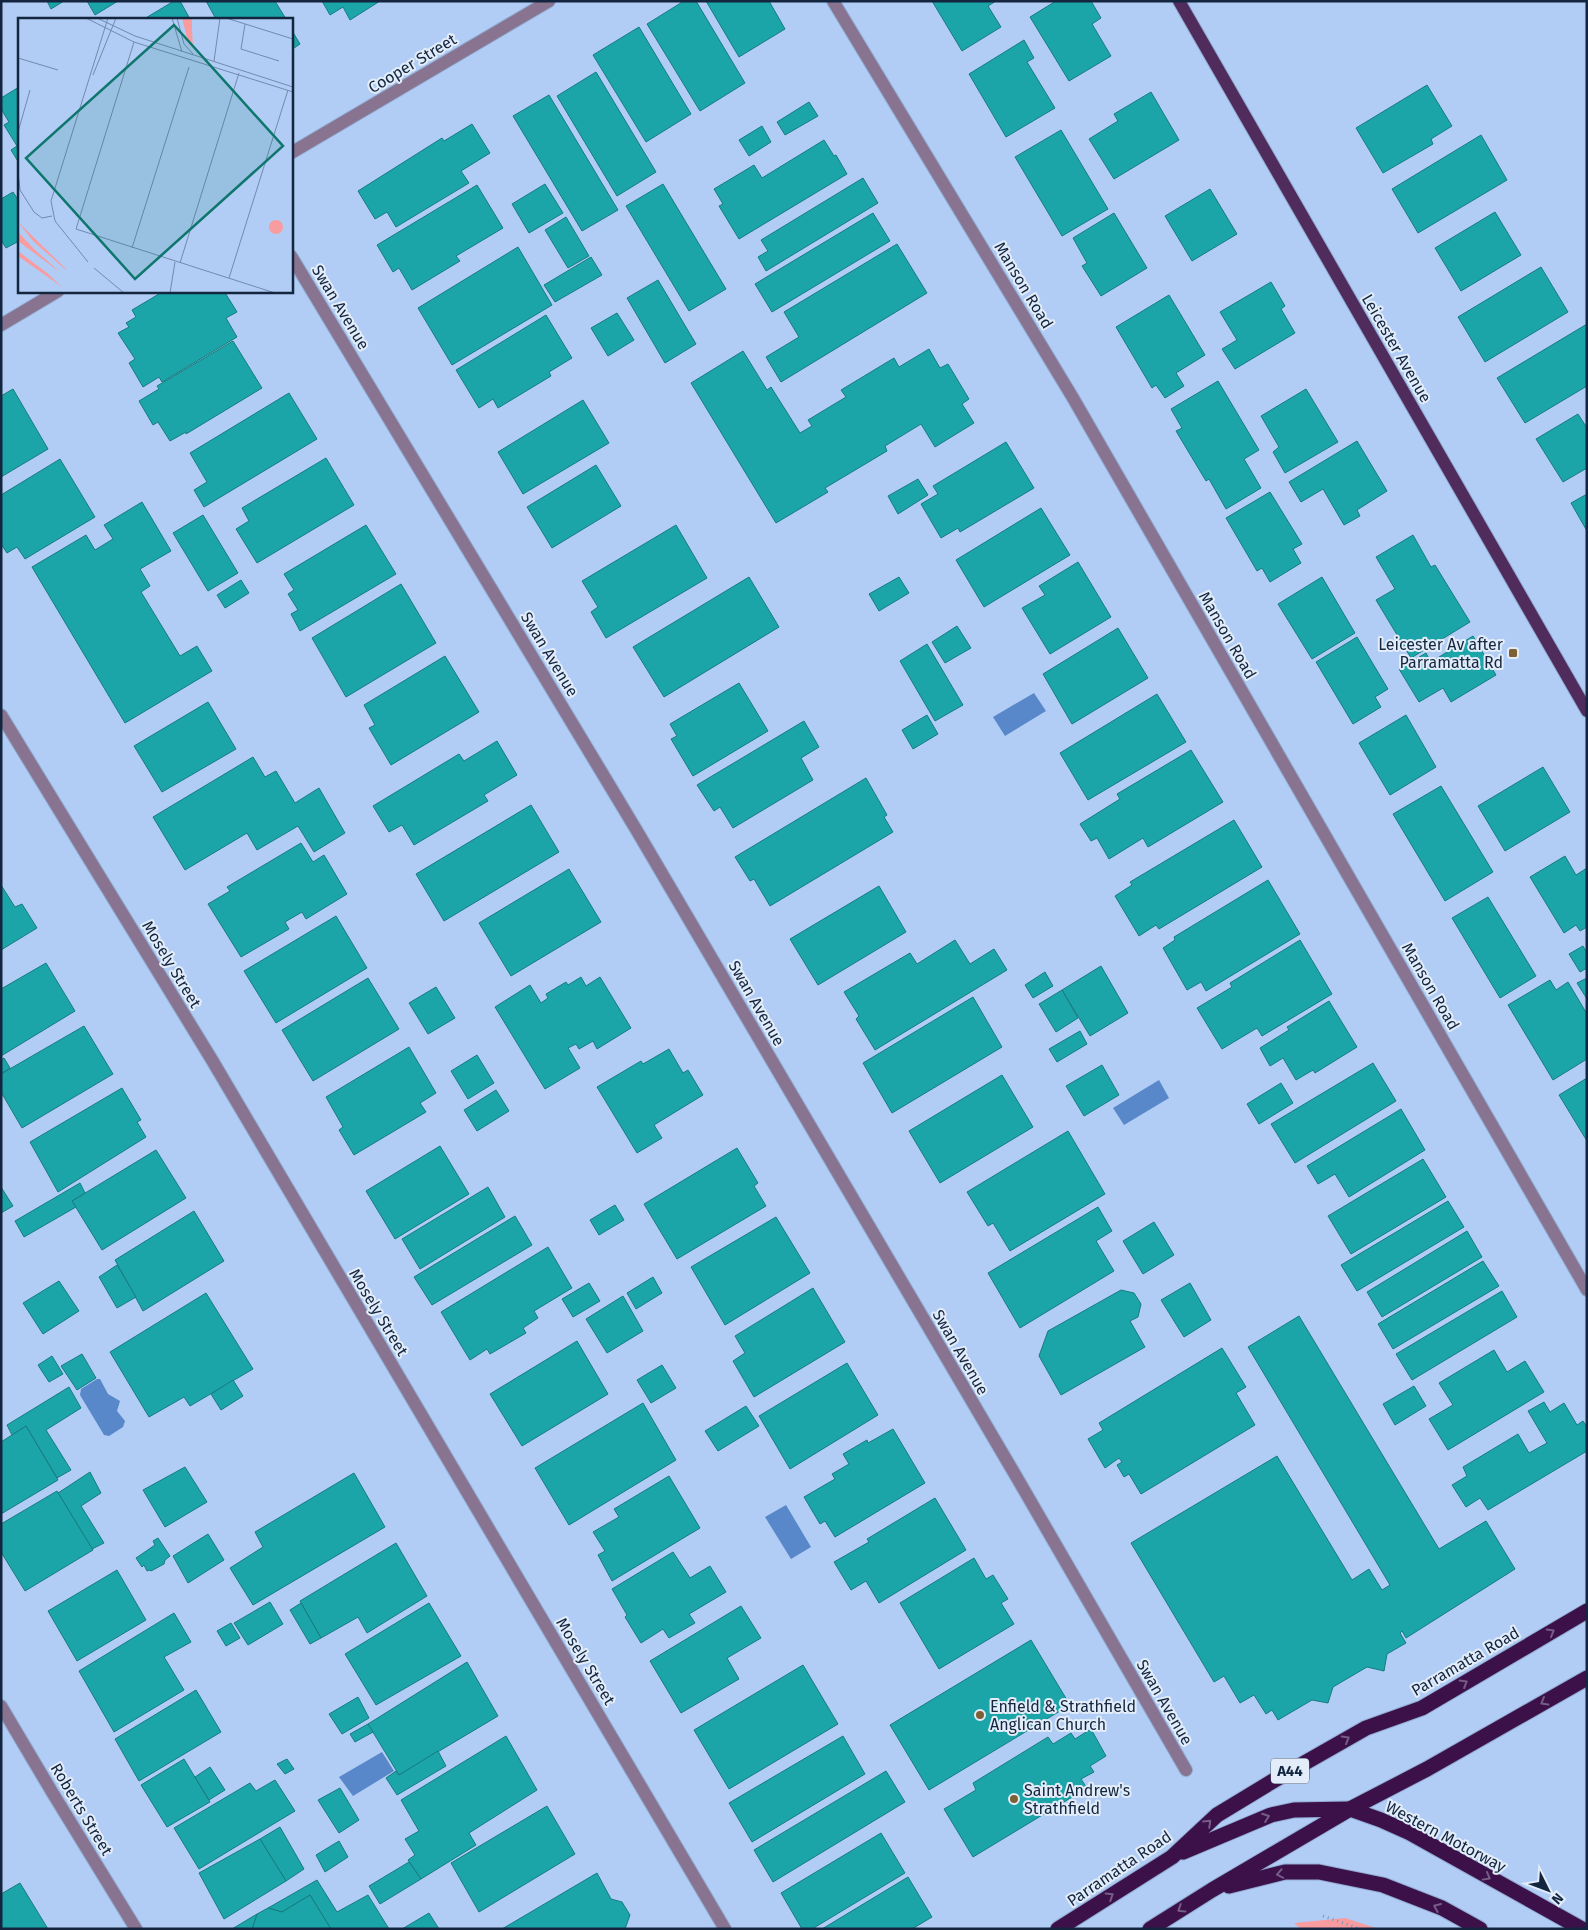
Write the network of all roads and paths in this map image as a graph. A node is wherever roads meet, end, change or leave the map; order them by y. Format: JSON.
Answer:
{"nodes":[{"id":1,"x":549,"y":1,"type":"edge"},
{"id":2,"x":833,"y":1,"type":"edge"},
{"id":3,"x":1179,"y":1,"type":"edge"},
{"id":4,"x":292,"y":152,"type":"edge"},
{"id":5,"x":292,"y":258,"type":"edge"},
{"id":6,"x":56,"y":292,"type":"edge"},
{"id":7,"x":1,"y":325,"type":"edge"},
{"id":8,"x":1587,"y":711,"type":"edge"},
{"id":9,"x":1,"y":715,"type":"edge"},
{"id":10,"x":1587,"y":1290,"type":"edge"},
{"id":11,"x":1587,"y":1611,"type":"edge"},
{"id":12,"x":1587,"y":1678,"type":"edge"},
{"id":13,"x":1,"y":1706,"type":"edge"},
{"id":14,"x":1186,"y":1770,"type":"dead end"},
{"id":15,"x":1350,"y":1809,"type":"junction"},
{"id":16,"x":1172,"y":1857,"type":"junction"},
{"id":17,"x":1212,"y":1890,"type":"junction"},
{"id":18,"x":1323,"y":1916,"type":"dead end"},
{"id":19,"x":136,"y":1929,"type":"edge"},
{"id":20,"x":725,"y":1929,"type":"edge"},
{"id":21,"x":1058,"y":1929,"type":"edge"},
{"id":22,"x":1150,"y":1929,"type":"edge"},
{"id":23,"x":1361,"y":1929,"type":"edge"},
{"id":24,"x":1480,"y":1929,"type":"edge"},
{"id":25,"x":1582,"y":1929,"type":"edge"}],
"edges":[{"from":1,"to":4,"type":"street","name":"Cooper Street"},
{"from":2,"to":10,"type":"street","name":"Manson Road"},
{"from":3,"to":8,"type":"main road","name":"Leicester Avenue"},
{"from":5,"to":14,"type":"street","name":"Swan Avenue"},
{"from":6,"to":7,"type":"street"},
{"from":9,"to":20,"type":"street","name":"Mosely Street"},
{"from":16,"to":11,"type":"highway","name":"Parramatta Road","number":"A44","one_way":true},
{"from":12,"to":15,"type":"highway","one_way":true},
{"from":13,"to":19,"type":"street","name":"Roberts Street"},
{"from":16,"to":15,"type":"highway","name":"Western Motorway","one_way":true},
{"from":15,"to":17,"type":"highway"},
{"from":15,"to":25,"type":"highway","name":"Western Motorway","one_way":true},
{"from":21,"to":16,"type":"highway","name":"Parramatta Road","number":"A44","one_way":true},
{"from":17,"to":22,"type":"highway","one_way":true},
{"from":24,"to":17,"type":"highway","one_way":true},
{"from":18,"to":23,"type":"path"}]}
